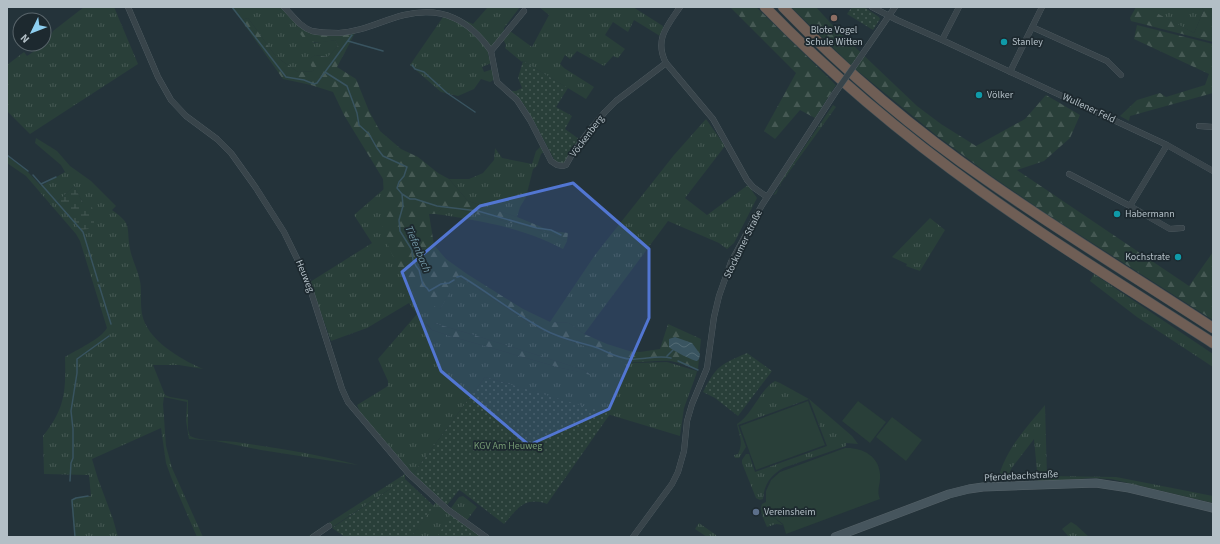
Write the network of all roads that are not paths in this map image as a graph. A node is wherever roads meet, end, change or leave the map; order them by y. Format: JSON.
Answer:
{"nodes":[{"id":1,"x":128,"y":7,"type":"edge"},
{"id":2,"x":284,"y":7,"type":"edge"},
{"id":3,"x":680,"y":7,"type":"edge"},
{"id":4,"x":765,"y":7,"type":"edge"},
{"id":5,"x":783,"y":7,"type":"edge"},
{"id":6,"x":872,"y":7,"type":"edge"},
{"id":7,"x":895,"y":7,"type":"edge"},
{"id":8,"x":959,"y":7,"type":"edge"},
{"id":9,"x":1042,"y":7,"type":"edge"},
{"id":10,"x":524,"y":11,"type":"dead end"},
{"id":11,"x":889,"y":16,"type":"junction"},
{"id":12,"x":1032,"y":27,"type":"junction"},
{"id":13,"x":942,"y":40,"type":"junction"},
{"id":14,"x":491,"y":51,"type":"junction"},
{"id":15,"x":666,"y":63,"type":"junction"},
{"id":16,"x":1010,"y":72,"type":"junction"},
{"id":17,"x":1121,"y":75,"type":"dead end"},
{"id":18,"x":1199,"y":126,"type":"dead end"},
{"id":19,"x":1213,"y":127,"type":"edge"},
{"id":20,"x":1167,"y":145,"type":"junction"},
{"id":21,"x":1213,"y":171,"type":"edge"},
{"id":22,"x":1069,"y":174,"type":"dead end"},
{"id":23,"x":767,"y":197,"type":"junction"},
{"id":24,"x":1130,"y":206,"type":"junction"},
{"id":25,"x":1182,"y":228,"type":"dead end"},
{"id":26,"x":1213,"y":328,"type":"edge"},
{"id":27,"x":1213,"y":343,"type":"edge"},
{"id":28,"x":1213,"y":508,"type":"edge"},
{"id":29,"x":330,"y":526,"type":"dead end"},
{"id":30,"x":313,"y":537,"type":"edge"},
{"id":31,"x":486,"y":537,"type":"edge"},
{"id":32,"x":633,"y":537,"type":"edge"},
{"id":33,"x":835,"y":537,"type":"edge"}],
"edges":[{"from":1,"to":31,"type":"street","name":"Heuweg"},
{"from":2,"to":14,"type":"street","name":"Vöckenberg"},
{"from":3,"to":15,"type":"street"},
{"from":4,"to":27,"type":"highway"},
{"from":5,"to":26,"type":"highway"},
{"from":6,"to":11,"type":"street"},
{"from":7,"to":11,"type":"street","name":"Stockumer Straße"},
{"from":8,"to":13,"type":"street"},
{"from":9,"to":12,"type":"street"},
{"from":10,"to":14,"type":"street"},
{"from":11,"to":13,"type":"street","name":"Wullener Feld"},
{"from":11,"to":23,"type":"street","name":"Stockumer Straße","bridge":true},
{"from":12,"to":16,"type":"street"},
{"from":12,"to":17,"type":"street"},
{"from":13,"to":16,"type":"street","name":"Wullener Feld"},
{"from":14,"to":15,"type":"street","name":"Vöckenberg"},
{"from":15,"to":23,"type":"street"},
{"from":16,"to":20,"type":"street","name":"Wullener Feld"},
{"from":18,"to":19,"type":"street"},
{"from":20,"to":21,"type":"street","name":"Wullener Feld"},
{"from":20,"to":24,"type":"street"},
{"from":22,"to":24,"type":"street"},
{"from":23,"to":32,"type":"street","name":"Stockumer Straße"},
{"from":24,"to":25,"type":"street"},
{"from":28,"to":33,"type":"main road","name":"Pferdebachstraße"},
{"from":29,"to":30,"type":"street"}]}
